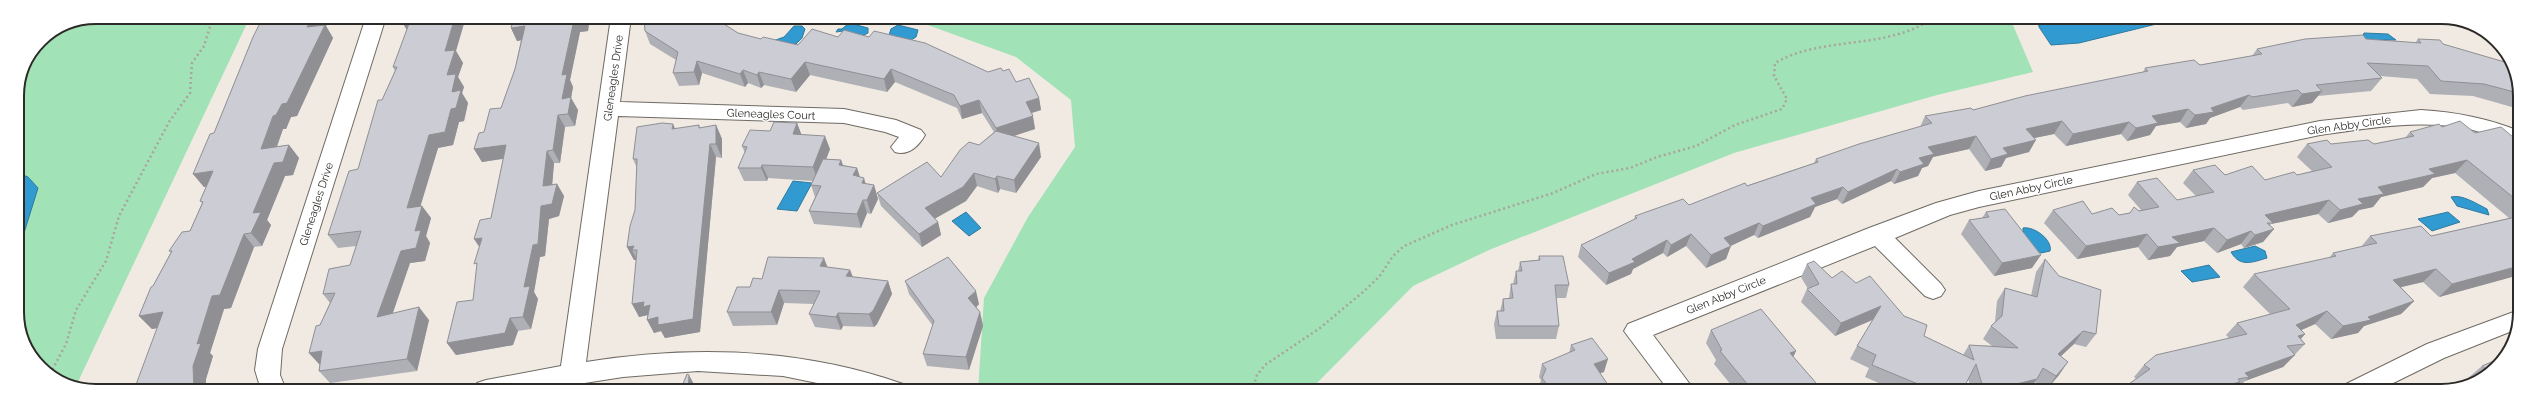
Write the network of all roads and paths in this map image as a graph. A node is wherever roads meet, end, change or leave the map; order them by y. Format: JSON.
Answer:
{"nodes":[{"id":1,"x":211,"y":24,"type":"edge"},
{"id":2,"x":374,"y":24,"type":"edge"},
{"id":3,"x":620,"y":24,"type":"edge"},
{"id":4,"x":1922,"y":24,"type":"edge"},
{"id":5,"x":608,"y":109,"type":"junction"},
{"id":6,"x":2513,"y":137,"type":"edge"},
{"id":7,"x":902,"y":147,"type":"dead end"},
{"id":8,"x":1877,"y":234,"type":"junction"},
{"id":9,"x":1933,"y":290,"type":"dead end"},
{"id":10,"x":2512,"y":322,"type":"edge"},
{"id":11,"x":53,"y":369,"type":"edge"},
{"id":12,"x":572,"y":376,"type":"junction"},
{"id":13,"x":270,"y":384,"type":"edge"},
{"id":14,"x":523,"y":384,"type":"edge"},
{"id":15,"x":872,"y":384,"type":"edge"},
{"id":16,"x":1254,"y":384,"type":"edge"},
{"id":17,"x":1678,"y":384,"type":"edge"},
{"id":18,"x":2366,"y":384,"type":"edge"}],
"edges":[{"from":1,"to":11,"type":"path"},
{"from":2,"to":13,"type":"street","name":"Gleneagles Drive"},
{"from":3,"to":5,"type":"street","name":"Gleneagles Drive"},
{"from":4,"to":16,"type":"path"},
{"from":5,"to":7,"type":"street","name":"Gleneagles Court"},
{"from":5,"to":12,"type":"street","name":"Gleneagles Drive"},
{"from":6,"to":8,"type":"street","name":"Glen Abby Circle"},
{"from":8,"to":9,"type":"street"},
{"from":8,"to":17,"type":"street","name":"Glen Abby Circle"},
{"from":10,"to":18,"type":"street"},
{"from":12,"to":14,"type":"street"},
{"from":12,"to":15,"type":"street"}]}
